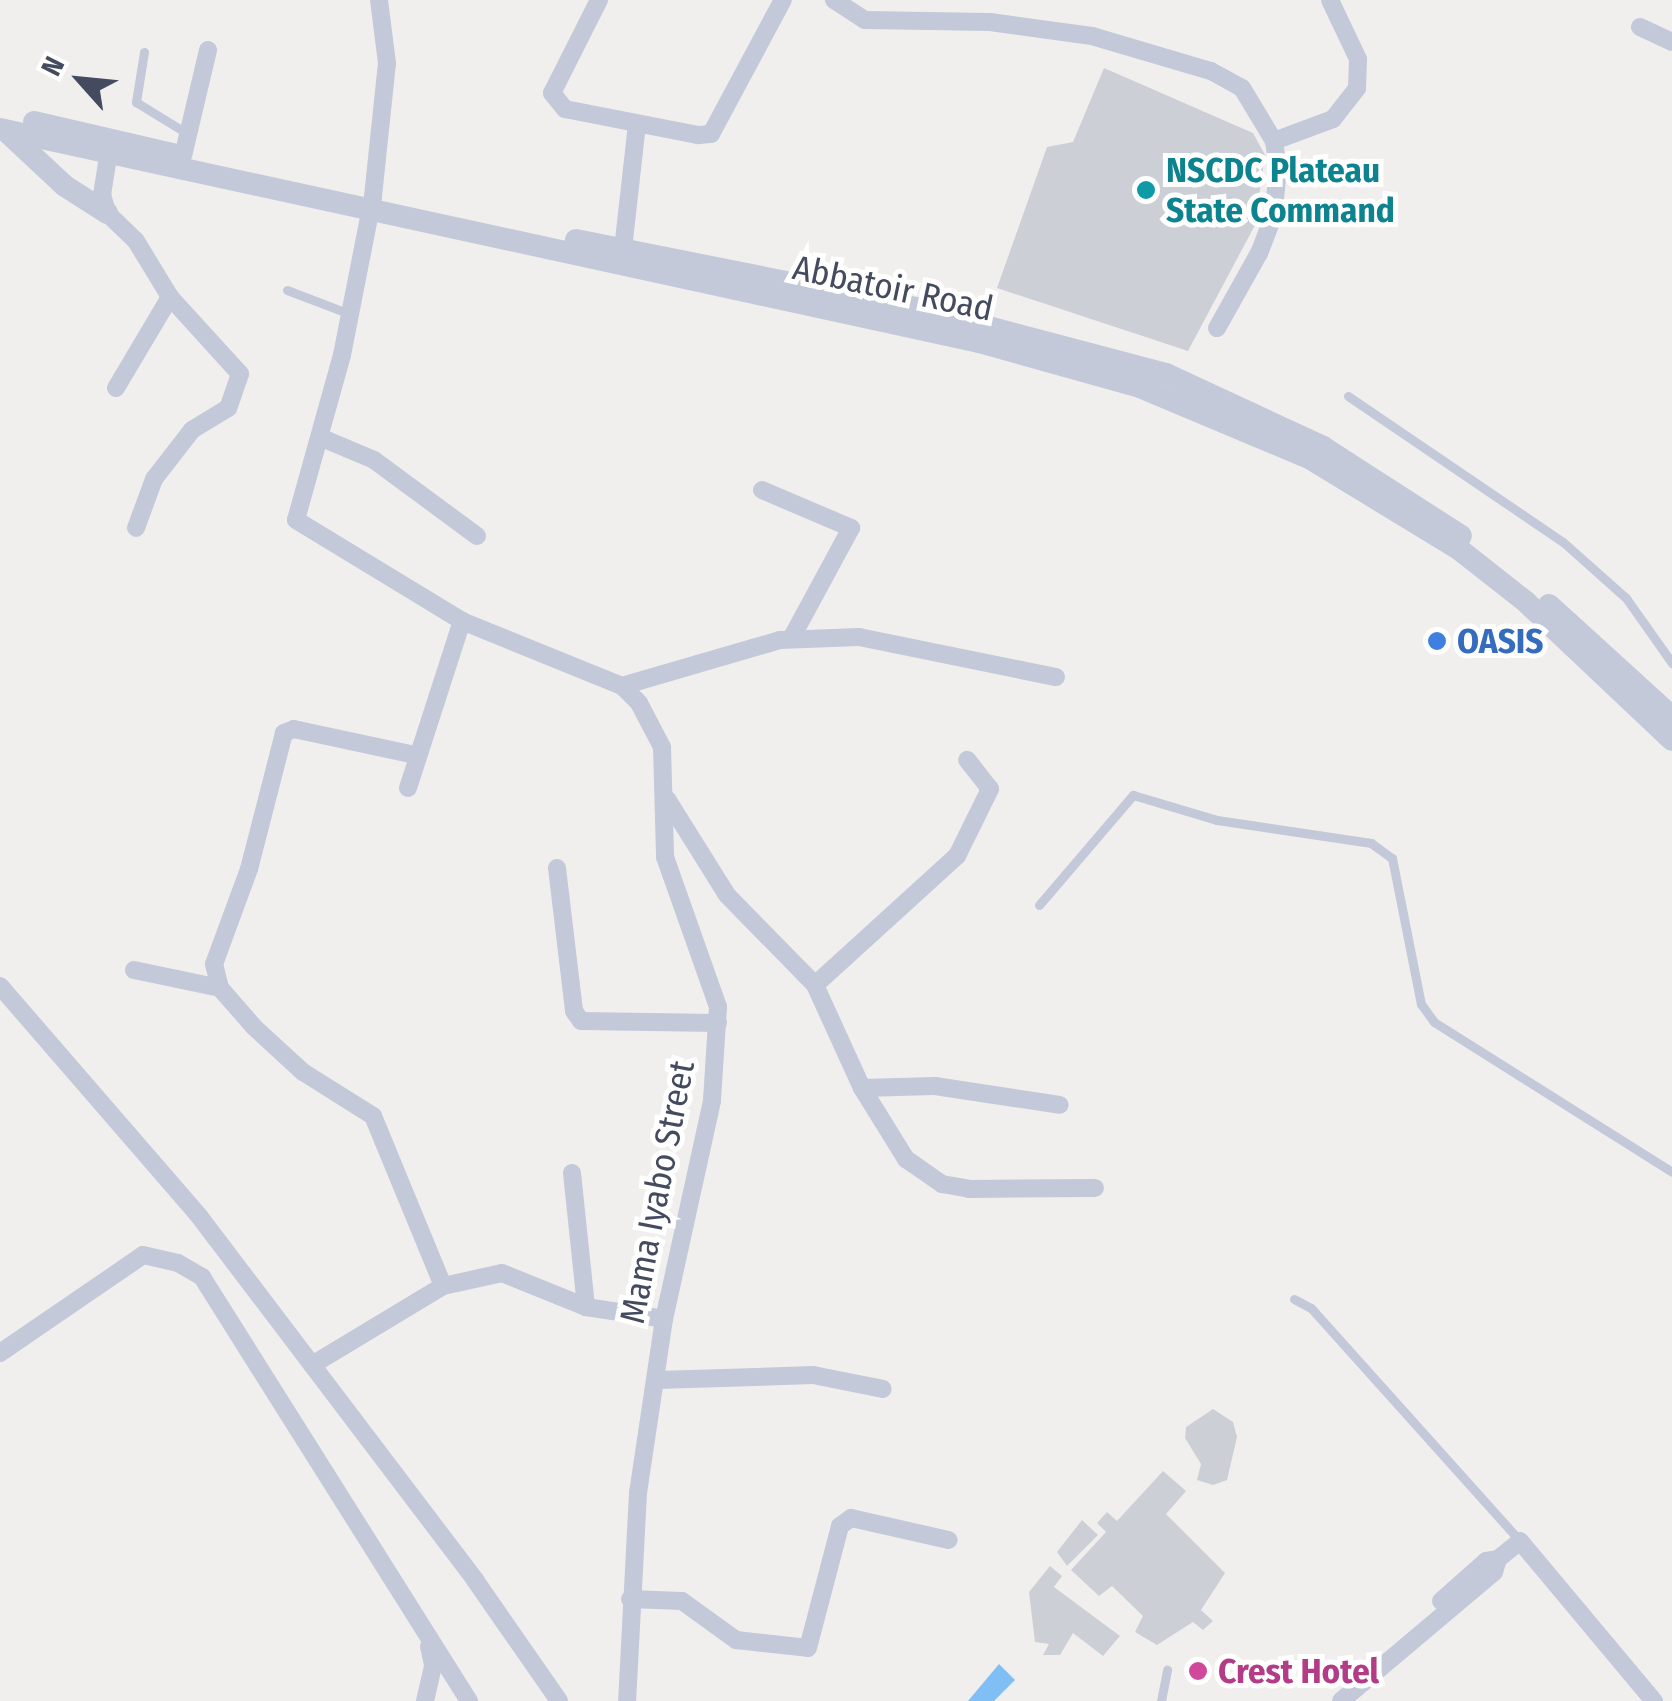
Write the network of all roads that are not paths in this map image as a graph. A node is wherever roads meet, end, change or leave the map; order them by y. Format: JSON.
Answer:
{"nodes":[{"id":1,"x":379,"y":0,"type":"edge"},
{"id":2,"x":599,"y":0,"type":"edge"},
{"id":3,"x":783,"y":0,"type":"edge"},
{"id":4,"x":834,"y":0,"type":"edge"},
{"id":5,"x":1330,"y":0,"type":"edge"},
{"id":6,"x":1640,"y":27,"type":"dead end"},
{"id":7,"x":1672,"y":42,"type":"edge"},
{"id":8,"x":208,"y":50,"type":"dead end"},
{"id":9,"x":144,"y":52,"type":"dead end"},
{"id":10,"x":2,"y":124,"type":"edge"},
{"id":11,"x":637,"y":124,"type":"junction"},
{"id":12,"x":1274,"y":141,"type":"junction"},
{"id":13,"x":186,"y":145,"type":"junction"},
{"id":14,"x":108,"y":157,"type":"junction"},
{"id":15,"x":372,"y":203,"type":"junction"},
{"id":16,"x":107,"y":213,"type":"junction"},
{"id":17,"x":623,"y":249,"type":"junction"},
{"id":18,"x":287,"y":290,"type":"dead end"},
{"id":19,"x":170,"y":297,"type":"junction"},
{"id":20,"x":350,"y":314,"type":"junction"},
{"id":21,"x":1217,"y":328,"type":"dead end"},
{"id":22,"x":116,"y":388,"type":"dead end"},
{"id":23,"x":1348,"y":396,"type":"dead end"},
{"id":24,"x":322,"y":438,"type":"junction"},
{"id":25,"x":762,"y":490,"type":"dead end"},
{"id":26,"x":136,"y":528,"type":"dead end"},
{"id":27,"x":477,"y":536,"type":"dead end"},
{"id":28,"x":462,"y":621,"type":"junction"},
{"id":29,"x":791,"y":639,"type":"junction"},
{"id":30,"x":1672,"y":663,"type":"edge"},
{"id":31,"x":1056,"y":677,"type":"dead end"},
{"id":32,"x":622,"y":686,"type":"junction"},
{"id":33,"x":1672,"y":718,"type":"edge"},
{"id":34,"x":1672,"y":740,"type":"edge"},
{"id":35,"x":416,"y":756,"type":"junction"},
{"id":36,"x":967,"y":760,"type":"dead end"},
{"id":37,"x":408,"y":788,"type":"dead end"},
{"id":38,"x":667,"y":799,"type":"junction"},
{"id":39,"x":557,"y":868,"type":"dead end"},
{"id":40,"x":1039,"y":905,"type":"dead end"},
{"id":41,"x":134,"y":970,"type":"dead end"},
{"id":42,"x":815,"y":985,"type":"junction"},
{"id":43,"x":0,"y":986,"type":"edge"},
{"id":44,"x":220,"y":988,"type":"junction"},
{"id":45,"x":718,"y":1023,"type":"junction"},
{"id":46,"x":862,"y":1088,"type":"junction"},
{"id":47,"x":1060,"y":1105,"type":"dead end"},
{"id":48,"x":1672,"y":1172,"type":"edge"},
{"id":49,"x":572,"y":1174,"type":"dead end"},
{"id":50,"x":1095,"y":1188,"type":"dead end"},
{"id":51,"x":444,"y":1286,"type":"junction"},
{"id":52,"x":1294,"y":1300,"type":"dead end"},
{"id":53,"x":586,"y":1307,"type":"junction"},
{"id":54,"x":664,"y":1319,"type":"junction"},
{"id":55,"x":0,"y":1353,"type":"edge"},
{"id":56,"x":312,"y":1365,"type":"junction"},
{"id":57,"x":657,"y":1380,"type":"junction"},
{"id":58,"x":883,"y":1388,"type":"dead end"},
{"id":59,"x":949,"y":1540,"type":"dead end"},
{"id":60,"x":1520,"y":1541,"type":"junction"},
{"id":61,"x":630,"y":1599,"type":"junction"},
{"id":62,"x":427,"y":1636,"type":"junction"},
{"id":63,"x":1167,"y":1670,"type":"dead end"},
{"id":64,"x":465,"y":1696,"type":"edge"},
{"id":65,"x":425,"y":1701,"type":"edge"},
{"id":66,"x":442,"y":1701,"type":"edge"},
{"id":67,"x":559,"y":1701,"type":"edge"},
{"id":68,"x":629,"y":1701,"type":"edge"},
{"id":69,"x":1162,"y":1701,"type":"edge"},
{"id":70,"x":1341,"y":1701,"type":"edge"},
{"id":71,"x":1654,"y":1701,"type":"edge"}],
"edges":[{"from":1,"to":15,"type":"street","name":"Mama Iyabo Street"},
{"from":2,"to":11,"type":"street"},
{"from":3,"to":11,"type":"street"},
{"from":4,"to":12,"type":"street"},
{"from":5,"to":12,"type":"street"},
{"from":6,"to":7,"type":"street"},
{"from":8,"to":13,"type":"street"},
{"from":9,"to":13,"type":"lane"},
{"from":10,"to":13,"type":"street","name":"Abbatoir Road"},
{"from":10,"to":14,"type":"street","name":"Abbatoir Road"},
{"from":10,"to":16,"type":"street"},
{"from":11,"to":17,"type":"street"},
{"from":12,"to":21,"type":"street"},
{"from":13,"to":15,"type":"street","name":"Abbatoir Road"},
{"from":14,"to":15,"type":"street","name":"Abbatoir Road"},
{"from":14,"to":16,"type":"street"},
{"from":15,"to":17,"type":"street","name":"Abbatoir Road"},
{"from":15,"to":20,"type":"street","name":"Mama Iyabo Street"},
{"from":15,"to":34,"type":"street","name":"Abbatoir Road"},
{"from":16,"to":19,"type":"street"},
{"from":17,"to":33,"type":"street","name":"Abbatoir Road"},
{"from":18,"to":20,"type":"lane"},
{"from":19,"to":22,"type":"street"},
{"from":19,"to":26,"type":"street"},
{"from":20,"to":24,"type":"street","name":"Mama Iyabo Street"},
{"from":23,"to":30,"type":"lane"},
{"from":24,"to":27,"type":"street"},
{"from":24,"to":28,"type":"street","name":"Mama Iyabo Street"},
{"from":25,"to":29,"type":"street"},
{"from":28,"to":32,"type":"street","name":"Mama Iyabo Street"},
{"from":28,"to":35,"type":"street"},
{"from":29,"to":31,"type":"street"},
{"from":29,"to":32,"type":"street"},
{"from":32,"to":38,"type":"street","name":"Mama Iyabo Street"},
{"from":35,"to":37,"type":"street"},
{"from":35,"to":44,"type":"street"},
{"from":36,"to":42,"type":"street"},
{"from":38,"to":42,"type":"street"},
{"from":38,"to":45,"type":"street","name":"Mama Iyabo Street"},
{"from":39,"to":45,"type":"street"},
{"from":40,"to":48,"type":"lane"},
{"from":41,"to":44,"type":"street"},
{"from":42,"to":46,"type":"street"},
{"from":43,"to":56,"type":"street"},
{"from":44,"to":51,"type":"street"},
{"from":45,"to":54,"type":"street","name":"Mama Iyabo Street"},
{"from":46,"to":47,"type":"street"},
{"from":46,"to":50,"type":"street"},
{"from":49,"to":53,"type":"street"},
{"from":51,"to":53,"type":"street"},
{"from":51,"to":56,"type":"street"},
{"from":52,"to":60,"type":"lane"},
{"from":53,"to":54,"type":"street"},
{"from":54,"to":57,"type":"street","name":"Mama Iyabo Street"},
{"from":55,"to":62,"type":"street"},
{"from":56,"to":67,"type":"street"},
{"from":57,"to":58,"type":"street"},
{"from":57,"to":61,"type":"street","name":"Mama Iyabo Street"},
{"from":59,"to":61,"type":"street"},
{"from":60,"to":70,"type":"street"},
{"from":60,"to":71,"type":"street"},
{"from":61,"to":68,"type":"street","name":"Mama Iyabo Street"},
{"from":62,"to":64,"type":"street"},
{"from":62,"to":65,"type":"street"},
{"from":63,"to":69,"type":"lane"},
{"from":64,"to":66,"type":"street"}]}
